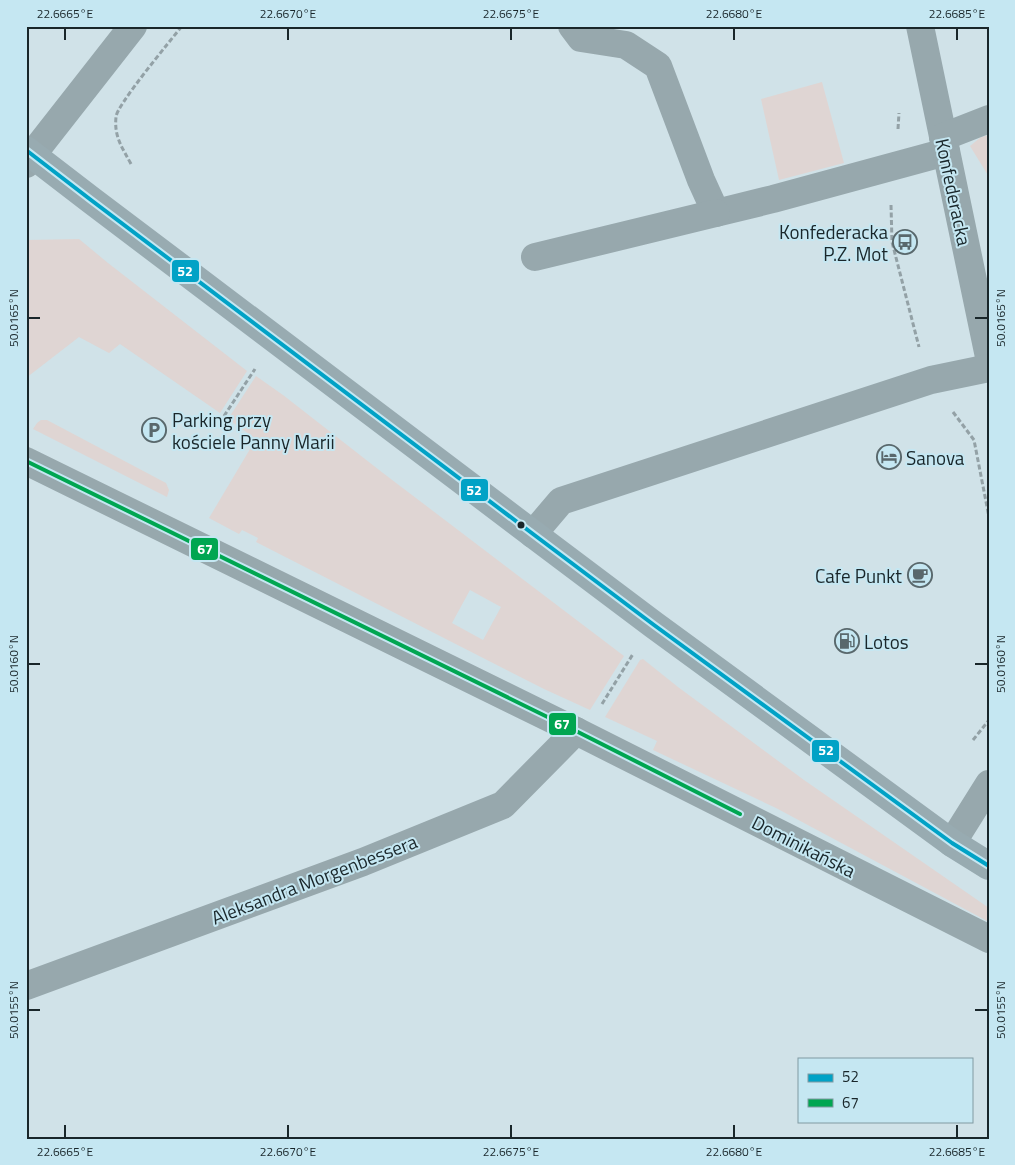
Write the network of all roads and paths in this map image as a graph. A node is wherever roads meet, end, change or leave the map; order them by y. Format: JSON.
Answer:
{"nodes":[{"id":1,"x":133,"y":26,"type":"edge"},
{"id":2,"x":182,"y":26,"type":"edge"},
{"id":3,"x":572,"y":26,"type":"edge"},
{"id":4,"x":920,"y":26,"type":"edge"},
{"id":5,"x":899,"y":110,"type":"dead end"},
{"id":6,"x":989,"y":120,"type":"edge"},
{"id":7,"x":944,"y":144,"type":"junction"},
{"id":8,"x":28,"y":156,"type":"edge"},
{"id":9,"x":132,"y":164,"type":"dead end"},
{"id":10,"x":898,"y":165,"type":"junction"},
{"id":11,"x":716,"y":213,"type":"junction"},
{"id":12,"x":535,"y":257,"type":"dead end"},
{"id":13,"x":989,"y":357,"type":"edge"},
{"id":14,"x":989,"y":368,"type":"edge"},
{"id":15,"x":252,"y":374,"type":"dead end"},
{"id":16,"x":931,"y":380,"type":"junction"},
{"id":17,"x":224,"y":416,"type":"dead end"},
{"id":18,"x":26,"y":461,"type":"edge"},
{"id":19,"x":989,"y":517,"type":"edge"},
{"id":20,"x":533,"y":534,"type":"junction"},
{"id":21,"x":633,"y":654,"type":"dead end"},
{"id":22,"x":599,"y":710,"type":"dead end"},
{"id":23,"x":989,"y":720,"type":"edge"},
{"id":24,"x":576,"y":731,"type":"junction"},
{"id":25,"x":973,"y":740,"type":"dead end"},
{"id":26,"x":989,"y":784,"type":"edge"},
{"id":27,"x":952,"y":842,"type":"junction"},
{"id":28,"x":989,"y":866,"type":"edge"},
{"id":29,"x":989,"y":939,"type":"edge"},
{"id":30,"x":26,"y":986,"type":"edge"}],
"edges":[{"from":1,"to":8,"type":"street"},
{"from":2,"to":9,"type":"path"},
{"from":3,"to":11,"type":"street"},
{"from":4,"to":7,"type":"street","name":"Konfederacka"},
{"from":5,"to":10,"type":"path"},
{"from":6,"to":7,"type":"street"},
{"from":7,"to":10,"type":"street"},
{"from":7,"to":13,"type":"street","name":"Konfederacka"},
{"from":8,"to":20,"type":"main road"},
{"from":10,"to":11,"type":"street"},
{"from":10,"to":16,"type":"path"},
{"from":11,"to":12,"type":"street"},
{"from":14,"to":16,"type":"street"},
{"from":15,"to":17,"type":"path"},
{"from":16,"to":19,"type":"path"},
{"from":16,"to":20,"type":"street"},
{"from":18,"to":24,"type":"street","name":"Dominikańska"},
{"from":20,"to":27,"type":"main road"},
{"from":21,"to":22,"type":"path"},
{"from":23,"to":25,"type":"path"},
{"from":24,"to":29,"type":"street","name":"Dominikańska"},
{"from":24,"to":30,"type":"street","name":"Aleksandra Morgenbessera"},
{"from":26,"to":27,"type":"street"},
{"from":27,"to":28,"type":"main road"}]}
